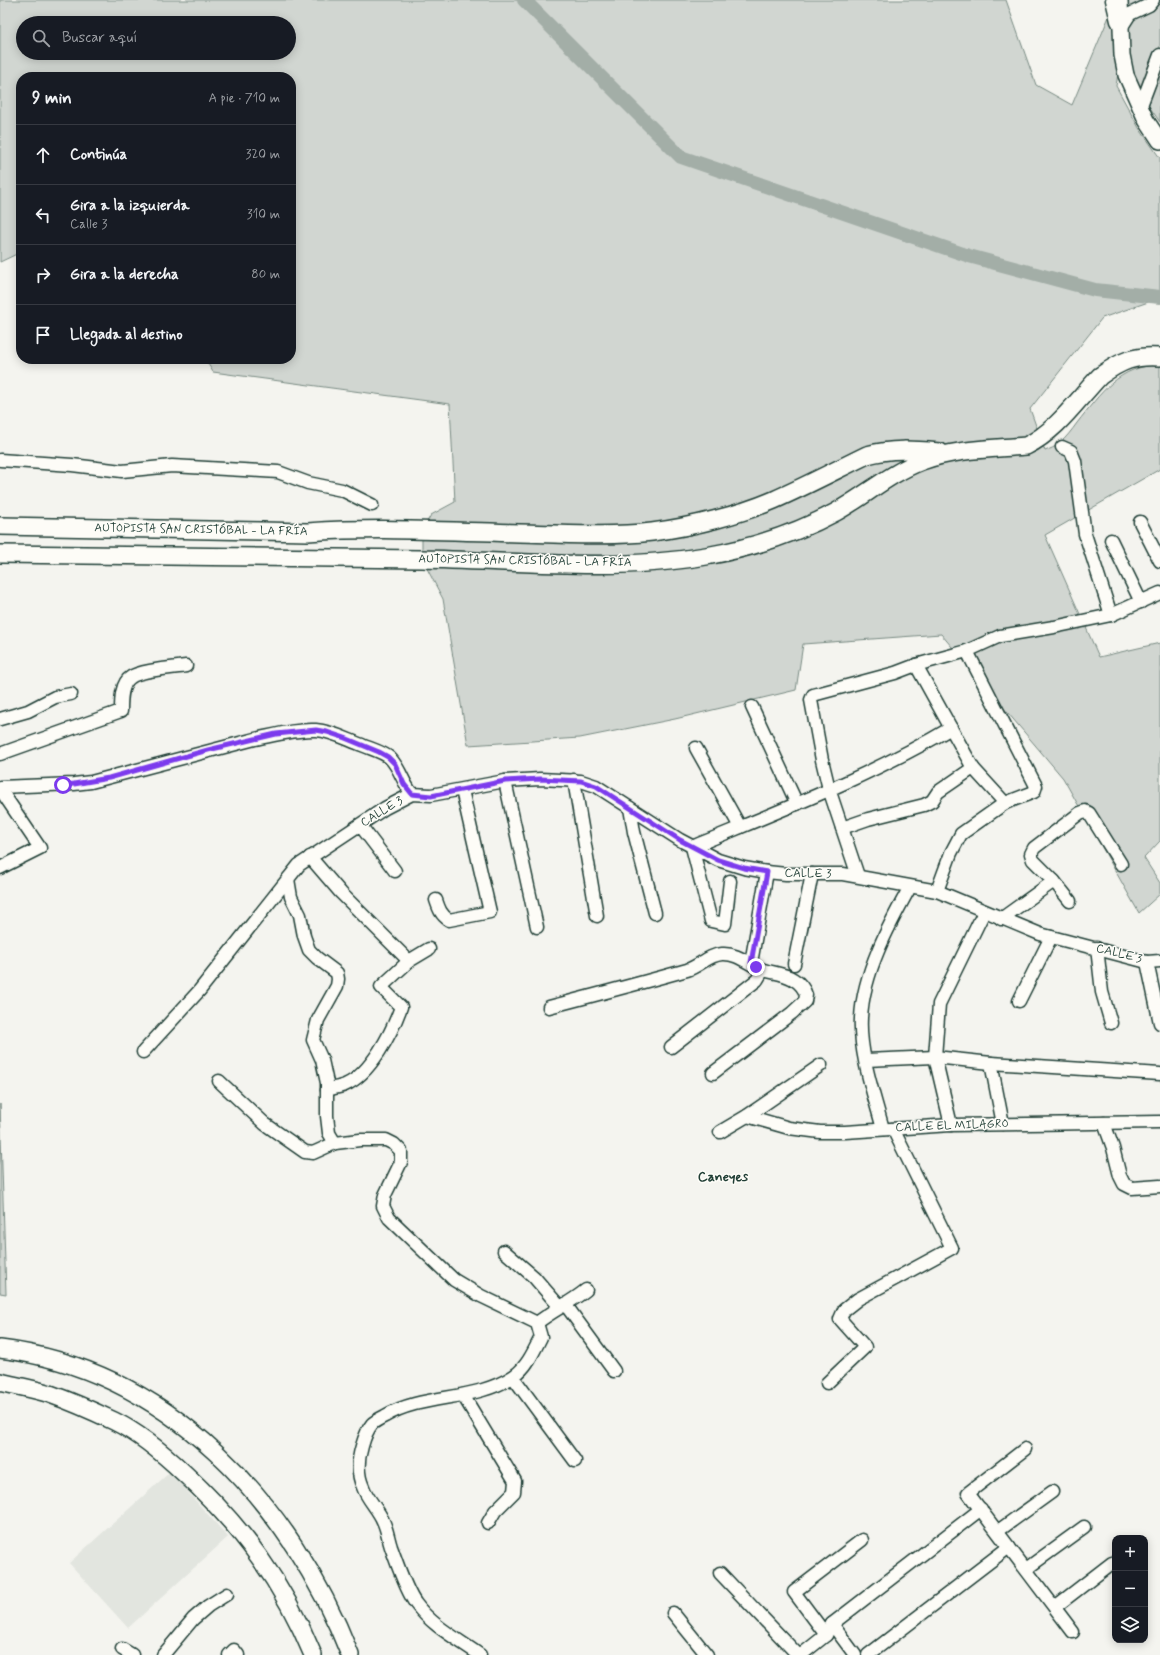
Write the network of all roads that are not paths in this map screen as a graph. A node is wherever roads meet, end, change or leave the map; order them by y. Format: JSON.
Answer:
{"nodes":[{"id":1,"x":1112,"y":0,"type":"edge"},
{"id":2,"x":1120,"y":0,"type":"edge"},
{"id":3,"x":1153,"y":0,"type":"edge"},
{"id":4,"x":1121,"y":28,"type":"junction"},
{"id":5,"x":1160,"y":55,"type":"edge"},
{"id":6,"x":1140,"y":108,"type":"junction"},
{"id":7,"x":1160,"y":141,"type":"edge"},
{"id":8,"x":1160,"y":357,"type":"edge"},
{"id":9,"x":1062,"y":447,"type":"dead end"},
{"id":10,"x":949,"y":453,"type":"junction"},
{"id":11,"x":0,"y":460,"type":"edge"},
{"id":12,"x":372,"y":505,"type":"dead end"},
{"id":13,"x":1140,"y":522,"type":"dead end"},
{"id":14,"x":0,"y":526,"type":"edge"},
{"id":15,"x":1111,"y":540,"type":"dead end"},
{"id":16,"x":0,"y":554,"type":"edge"},
{"id":17,"x":1160,"y":561,"type":"edge"},
{"id":18,"x":1160,"y":593,"type":"edge"},
{"id":19,"x":1141,"y":602,"type":"junction"},
{"id":20,"x":1110,"y":615,"type":"junction"},
{"id":21,"x":967,"y":651,"type":"junction"},
{"id":22,"x":916,"y":665,"type":"junction"},
{"id":23,"x":186,"y":666,"type":"dead end"},
{"id":24,"x":71,"y":694,"type":"dead end"},
{"id":25,"x":752,"y":708,"type":"dead end"},
{"id":26,"x":0,"y":719,"type":"edge"},
{"id":27,"x":950,"y":728,"type":"junction"},
{"id":28,"x":696,"y":748,"type":"dead end"},
{"id":29,"x":0,"y":754,"type":"edge"},
{"id":30,"x":973,"y":768,"type":"junction"},
{"id":31,"x":574,"y":780,"type":"junction"},
{"id":32,"x":505,"y":781,"type":"junction"},
{"id":33,"x":0,"y":788,"type":"edge"},
{"id":34,"x":829,"y":789,"type":"junction"},
{"id":35,"x":462,"y":790,"type":"junction"},
{"id":36,"x":412,"y":794,"type":"junction"},
{"id":37,"x":1005,"y":803,"type":"junction"},
{"id":38,"x":797,"y":804,"type":"junction"},
{"id":39,"x":630,"y":808,"type":"junction"},
{"id":40,"x":360,"y":825,"type":"junction"},
{"id":41,"x":740,"y":827,"type":"junction"},
{"id":42,"x":842,"y":828,"type":"junction"},
{"id":43,"x":692,"y":847,"type":"junction"},
{"id":44,"x":310,"y":857,"type":"junction"},
{"id":45,"x":1121,"y":864,"type":"dead end"},
{"id":46,"x":0,"y":868,"type":"edge"},
{"id":47,"x":396,"y":871,"type":"dead end"},
{"id":48,"x":767,"y":872,"type":"junction"},
{"id":49,"x":812,"y":874,"type":"junction"},
{"id":50,"x":858,"y":876,"type":"junction"},
{"id":51,"x":288,"y":879,"type":"junction"},
{"id":52,"x":730,"y":881,"type":"dead end"},
{"id":53,"x":1054,"y":881,"type":"junction"},
{"id":54,"x":910,"y":887,"type":"junction"},
{"id":55,"x":937,"y":891,"type":"junction"},
{"id":56,"x":436,"y":900,"type":"dead end"},
{"id":57,"x":1070,"y":901,"type":"dead end"},
{"id":58,"x":984,"y":912,"type":"junction"},
{"id":59,"x":655,"y":913,"type":"dead end"},
{"id":60,"x":598,"y":916,"type":"dead end"},
{"id":61,"x":1001,"y":919,"type":"junction"},
{"id":62,"x":537,"y":927,"type":"dead end"},
{"id":63,"x":1051,"y":937,"type":"junction"},
{"id":64,"x":1097,"y":948,"type":"junction"},
{"id":65,"x":429,"y":949,"type":"dead end"},
{"id":66,"x":409,"y":961,"type":"junction"},
{"id":67,"x":1160,"y":961,"type":"edge"},
{"id":68,"x":1147,"y":962,"type":"junction"},
{"id":69,"x":751,"y":963,"type":"junction"},
{"id":70,"x":794,"y":964,"type":"dead end"},
{"id":71,"x":763,"y":970,"type":"junction"},
{"id":72,"x":1019,"y":1001,"type":"dead end"},
{"id":73,"x":549,"y":1007,"type":"dead end"},
{"id":74,"x":1111,"y":1023,"type":"dead end"},
{"id":75,"x":1160,"y":1023,"type":"edge"},
{"id":76,"x":671,"y":1047,"type":"dead end"},
{"id":77,"x":143,"y":1052,"type":"dead end"},
{"id":78,"x":935,"y":1057,"type":"junction"},
{"id":79,"x":866,"y":1060,"type":"junction"},
{"id":80,"x":991,"y":1063,"type":"junction"},
{"id":81,"x":821,"y":1065,"type":"dead end"},
{"id":82,"x":713,"y":1073,"type":"dead end"},
{"id":83,"x":1160,"y":1074,"type":"edge"},
{"id":84,"x":219,"y":1081,"type":"dead end"},
{"id":85,"x":327,"y":1090,"type":"junction"},
{"id":86,"x":746,"y":1116,"type":"junction"},
{"id":87,"x":1160,"y":1122,"type":"edge"},
{"id":88,"x":1104,"y":1123,"type":"junction"},
{"id":89,"x":1003,"y":1124,"type":"junction"},
{"id":90,"x":951,"y":1125,"type":"junction"},
{"id":91,"x":888,"y":1129,"type":"junction"},
{"id":92,"x":720,"y":1132,"type":"dead end"},
{"id":93,"x":335,"y":1143,"type":"junction"},
{"id":94,"x":1160,"y":1186,"type":"edge"},
{"id":95,"x":504,"y":1251,"type":"dead end"},
{"id":96,"x":586,"y":1290,"type":"dead end"},
{"id":97,"x":563,"y":1306,"type":"junction"},
{"id":98,"x":537,"y":1323,"type":"junction"},
{"id":99,"x":0,"y":1348,"type":"edge"},
{"id":100,"x":614,"y":1372,"type":"dead end"},
{"id":101,"x":513,"y":1377,"type":"junction"},
{"id":102,"x":0,"y":1382,"type":"edge"},
{"id":103,"x":827,"y":1383,"type":"dead end"},
{"id":104,"x":463,"y":1395,"type":"junction"},
{"id":105,"x":1025,"y":1449,"type":"dead end"},
{"id":106,"x":575,"y":1461,"type":"dead end"},
{"id":107,"x":1052,"y":1492,"type":"dead end"},
{"id":108,"x":981,"y":1509,"type":"junction"},
{"id":109,"x":488,"y":1523,"type":"dead end"},
{"id":110,"x":1084,"y":1527,"type":"dead end"},
{"id":111,"x":998,"y":1531,"type":"junction"},
{"id":112,"x":862,"y":1540,"type":"dead end"},
{"id":113,"x":1009,"y":1547,"type":"junction"},
{"id":114,"x":1112,"y":1563,"type":"dead end"},
{"id":115,"x":1026,"y":1569,"type":"junction"},
{"id":116,"x":720,"y":1573,"type":"dead end"},
{"id":117,"x":227,"y":1594,"type":"dead end"},
{"id":118,"x":1055,"y":1607,"type":"junction"},
{"id":119,"x":673,"y":1613,"type":"dead end"},
{"id":120,"x":832,"y":1624,"type":"junction"},
{"id":121,"x":1073,"y":1632,"type":"dead end"},
{"id":122,"x":826,"y":1635,"type":"junction"},
{"id":123,"x":701,"y":1653,"type":"edge"},
{"id":124,"x":165,"y":1655,"type":"edge"},
{"id":125,"x":229,"y":1655,"type":"edge"},
{"id":126,"x":238,"y":1655,"type":"edge"},
{"id":127,"x":313,"y":1655,"type":"edge"},
{"id":128,"x":350,"y":1655,"type":"edge"},
{"id":129,"x":480,"y":1655,"type":"edge"},
{"id":130,"x":799,"y":1655,"type":"edge"},
{"id":131,"x":855,"y":1655,"type":"edge"},
{"id":132,"x":868,"y":1655,"type":"edge"}],
"edges":[{"from":1,"to":4,"type":"street"},
{"from":2,"to":4,"type":"main road"},
{"from":3,"to":4,"type":"street"},
{"from":4,"to":6,"type":"main road"},
{"from":5,"to":6,"type":"street"},
{"from":6,"to":7,"type":"main road"},
{"from":8,"to":10,"type":"highway"},
{"from":9,"to":20,"type":"street"},
{"from":10,"to":14,"type":"highway","name":"AUTOPISTA SAN CRISTÓBAL - LA FRÍA"},
{"from":10,"to":16,"type":"highway","name":"AUTOPISTA SAN CRISTÓBAL - LA FRÍA"},
{"from":11,"to":12,"type":"street"},
{"from":13,"to":17,"type":"street"},
{"from":15,"to":19,"type":"street"},
{"from":18,"to":19,"type":"street"},
{"from":19,"to":20,"type":"street"},
{"from":20,"to":21,"type":"street"},
{"from":21,"to":22,"type":"street"},
{"from":21,"to":37,"type":"street"},
{"from":22,"to":27,"type":"street"},
{"from":22,"to":34,"type":"street"},
{"from":23,"to":29,"type":"street"},
{"from":24,"to":26,"type":"street"},
{"from":25,"to":38,"type":"street"},
{"from":27,"to":30,"type":"street"},
{"from":27,"to":34,"type":"street"},
{"from":28,"to":41,"type":"street"},
{"from":30,"to":37,"type":"street"},
{"from":30,"to":42,"type":"street"},
{"from":31,"to":32,"type":"street","name":"CALLE 3"},
{"from":31,"to":39,"type":"street","name":"CALLE 3"},
{"from":31,"to":60,"type":"street"},
{"from":32,"to":35,"type":"street","name":"CALLE 3"},
{"from":32,"to":62,"type":"street"},
{"from":33,"to":36,"type":"street"},
{"from":33,"to":46,"type":"street"},
{"from":34,"to":38,"type":"street"},
{"from":34,"to":42,"type":"street"},
{"from":35,"to":36,"type":"street","name":"CALLE 3"},
{"from":35,"to":56,"type":"street"},
{"from":36,"to":40,"type":"street","name":"CALLE 3"},
{"from":37,"to":55,"type":"street"},
{"from":38,"to":41,"type":"street"},
{"from":39,"to":43,"type":"street","name":"CALLE 3"},
{"from":39,"to":59,"type":"street"},
{"from":40,"to":44,"type":"street","name":"CALLE 3"},
{"from":40,"to":47,"type":"street"},
{"from":41,"to":43,"type":"street"},
{"from":42,"to":50,"type":"street"},
{"from":43,"to":48,"type":"street","name":"CALLE 3"},
{"from":43,"to":52,"type":"street"},
{"from":44,"to":51,"type":"street","name":"CALLE 3"},
{"from":44,"to":66,"type":"street"},
{"from":45,"to":53,"type":"street"},
{"from":48,"to":49,"type":"street","name":"CALLE 3"},
{"from":48,"to":69,"type":"street"},
{"from":49,"to":50,"type":"street","name":"CALLE 3"},
{"from":49,"to":70,"type":"street"},
{"from":50,"to":54,"type":"street","name":"CALLE 3"},
{"from":51,"to":77,"type":"street","name":"CALLE 3"},
{"from":51,"to":85,"type":"street"},
{"from":53,"to":57,"type":"street"},
{"from":53,"to":61,"type":"street"},
{"from":54,"to":55,"type":"street","name":"CALLE 3"},
{"from":54,"to":79,"type":"street"},
{"from":55,"to":58,"type":"street","name":"CALLE 3"},
{"from":58,"to":61,"type":"street","name":"CALLE 3"},
{"from":58,"to":78,"type":"street"},
{"from":61,"to":63,"type":"street","name":"CALLE 3"},
{"from":63,"to":64,"type":"street","name":"CALLE 3"},
{"from":63,"to":72,"type":"street"},
{"from":64,"to":68,"type":"street","name":"CALLE 3"},
{"from":64,"to":74,"type":"street"},
{"from":65,"to":66,"type":"street"},
{"from":66,"to":85,"type":"street"},
{"from":67,"to":68,"type":"street","name":"CALLE 3"},
{"from":68,"to":75,"type":"street"},
{"from":69,"to":71,"type":"street"},
{"from":69,"to":73,"type":"street"},
{"from":71,"to":76,"type":"street"},
{"from":71,"to":82,"type":"street"},
{"from":78,"to":79,"type":"street"},
{"from":78,"to":80,"type":"street"},
{"from":78,"to":90,"type":"street"},
{"from":79,"to":91,"type":"street"},
{"from":80,"to":83,"type":"street"},
{"from":80,"to":89,"type":"street"},
{"from":81,"to":86,"type":"street"},
{"from":84,"to":93,"type":"street"},
{"from":85,"to":93,"type":"street"},
{"from":86,"to":91,"type":"street","name":"CALLE EL MILAGRO"},
{"from":86,"to":92,"type":"street"},
{"from":87,"to":88,"type":"street","name":"CALLE EL MILAGRO"},
{"from":88,"to":89,"type":"street","name":"CALLE EL MILAGRO"},
{"from":88,"to":94,"type":"street"},
{"from":89,"to":90,"type":"street","name":"CALLE EL MILAGRO"},
{"from":90,"to":91,"type":"street","name":"CALLE EL MILAGRO"},
{"from":91,"to":103,"type":"street"},
{"from":93,"to":98,"type":"street"},
{"from":95,"to":97,"type":"street"},
{"from":96,"to":97,"type":"street"},
{"from":97,"to":98,"type":"street"},
{"from":97,"to":100,"type":"street"},
{"from":98,"to":101,"type":"street"},
{"from":99,"to":128,"type":"highway"},
{"from":101,"to":104,"type":"street"},
{"from":101,"to":106,"type":"street"},
{"from":102,"to":127,"type":"highway"},
{"from":104,"to":109,"type":"street"},
{"from":104,"to":129,"type":"street"},
{"from":105,"to":108,"type":"street"},
{"from":107,"to":111,"type":"street"},
{"from":108,"to":111,"type":"street"},
{"from":108,"to":120,"type":"street"},
{"from":110,"to":115,"type":"street"},
{"from":111,"to":113,"type":"street"},
{"from":112,"to":122,"type":"street"},
{"from":113,"to":115,"type":"street"},
{"from":113,"to":132,"type":"street"},
{"from":114,"to":118,"type":"street"},
{"from":115,"to":118,"type":"street"},
{"from":116,"to":130,"type":"street"},
{"from":117,"to":124,"type":"street"},
{"from":118,"to":121,"type":"street"},
{"from":119,"to":123,"type":"street"},
{"from":120,"to":122,"type":"street"},
{"from":120,"to":131,"type":"street"},
{"from":122,"to":130,"type":"street"},
{"from":125,"to":126,"type":"street"}]}
